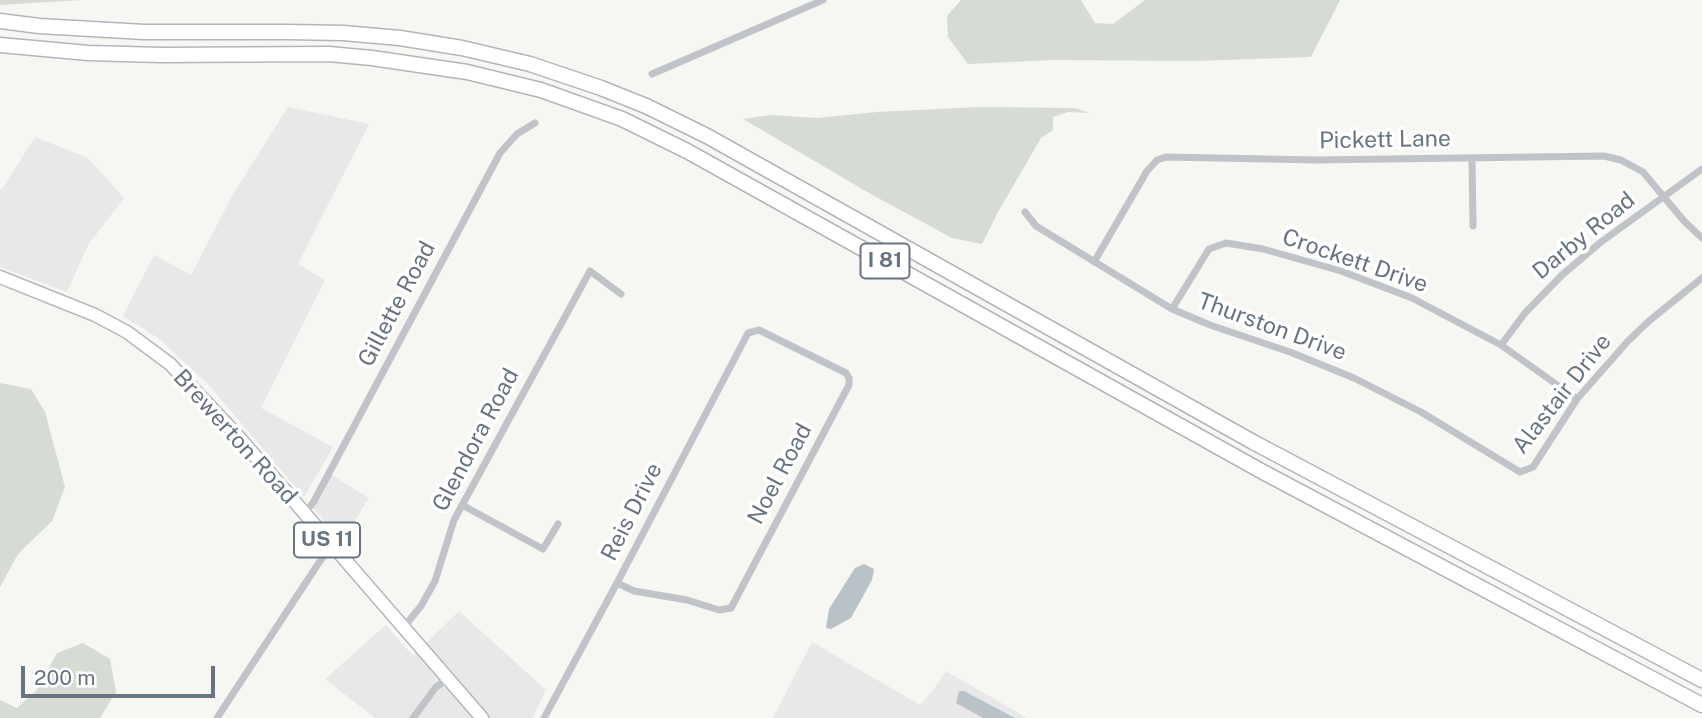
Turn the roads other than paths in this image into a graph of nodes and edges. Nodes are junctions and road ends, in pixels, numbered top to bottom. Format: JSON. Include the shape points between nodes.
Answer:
{"nodes":[{"id":1,"x":823,"y":0,"type":"edge"},
{"id":2,"x":0,"y":21,"type":"edge"},
{"id":3,"x":0,"y":45,"type":"edge"},
{"id":4,"x":652,"y":74,"type":"dead end"},
{"id":5,"x":535,"y":123,"type":"dead end"},
{"id":6,"x":1472,"y":158,"type":"junction"},
{"id":7,"x":1702,"y":169,"type":"edge"},
{"id":8,"x":1664,"y":196,"type":"junction"},
{"id":9,"x":1025,"y":212,"type":"dead end"},
{"id":10,"x":1473,"y":226,"type":"dead end"},
{"id":11,"x":1702,"y":238,"type":"edge"},
{"id":12,"x":1094,"y":262,"type":"junction"},
{"id":13,"x":0,"y":277,"type":"edge"},
{"id":14,"x":1702,"y":278,"type":"edge"},
{"id":15,"x":621,"y":293,"type":"dead end"},
{"id":16,"x":1172,"y":309,"type":"junction"},
{"id":17,"x":759,"y":330,"type":"joint"},
{"id":18,"x":1501,"y":345,"type":"junction"},
{"id":19,"x":1577,"y":399,"type":"junction"},
{"id":20,"x":1514,"y":469,"type":"joint"},
{"id":21,"x":463,"y":505,"type":"junction"},
{"id":22,"x":304,"y":513,"type":"junction"},
{"id":23,"x":558,"y":524,"type":"dead end"},
{"id":24,"x":332,"y":546,"type":"junction"},
{"id":25,"x":617,"y":583,"type":"junction"},
{"id":26,"x":403,"y":628,"type":"junction"},
{"id":27,"x":448,"y":679,"type":"junction"},
{"id":28,"x":1702,"y":680,"type":"edge"},
{"id":29,"x":1702,"y":705,"type":"edge"},
{"id":30,"x":217,"y":718,"type":"edge"},
{"id":31,"x":413,"y":718,"type":"edge"},
{"id":32,"x":482,"y":718,"type":"edge"},
{"id":33,"x":544,"y":718,"type":"edge"}],
"edges":[{"from":1,"to":4,"type":"street"},
{"from":2,"to":28,"type":"highway","number":"I 81","via":[[88,30],[343,33],[401,38],[530,64],[601,88],[707,136],[1241,435]]},
{"from":3,"to":29,"type":"highway","number":"I 81","via":[[148,55],[372,58],[467,72],[541,90],[622,119],[1263,472]]},
{"from":5,"to":22,"type":"street","name":"Gillette Road","via":[[500,153]]},
{"from":6,"to":8,"type":"street","name":"Pickett Lane","via":[[1604,156],[1635,167]]},
{"from":6,"to":10,"type":"street"},
{"from":6,"to":12,"type":"street","name":"Pickett Lane","via":[[1166,157],[1147,170]]},
{"from":7,"to":8,"type":"street","name":"Darby Road"},
{"from":8,"to":11,"type":"street","name":"Pickett Lane"},
{"from":8,"to":18,"type":"street","name":"Darby Road","via":[[1562,275]]},
{"from":9,"to":12,"type":"street","name":"Thurston Drive","via":[[1036,226]]},
{"from":12,"to":16,"type":"street","name":"Thurston Drive"},
{"from":13,"to":22,"type":"main road","name":"Brewerton Road","number":"US 11","via":[[95,315],[170,364]]},
{"from":14,"to":19,"type":"street","name":"Alastair Drive","via":[[1642,327]]},
{"from":15,"to":21,"type":"street","name":"Glendora Road","via":[[590,271]]},
{"from":16,"to":18,"type":"street","name":"Crockett Drive","via":[[1209,249],[1233,243],[1376,283]]},
{"from":16,"to":20,"type":"street","name":"Thurston Drive","via":[[1363,382]]},
{"from":17,"to":25,"type":"street","name":"Reis Drive","via":[[746,337]]},
{"from":17,"to":25,"type":"street","name":"Noel Road","via":[[838,368],[849,378],[849,385],[735,601],[730,608],[719,610]]},
{"from":18,"to":19,"type":"street","name":"Crockett Drive"},
{"from":19,"to":20,"type":"street","name":"Alastair Drive","via":[[1533,467],[1523,472]]},
{"from":21,"to":23,"type":"street","via":[[543,549]]},
{"from":21,"to":26,"type":"street","name":"Glendora Road","via":[[435,581]]},
{"from":22,"to":24,"type":"main road","name":"Brewerton Road","number":"US 11"},
{"from":24,"to":26,"type":"main road","name":"Brewerton Road","number":"US 11"},
{"from":24,"to":30,"type":"street"},
{"from":25,"to":33,"type":"street","name":"Reis Drive"},
{"from":26,"to":27,"type":"main road","name":"Brewerton Road","number":"US 11"},
{"from":27,"to":31,"type":"street","via":[[436,687]]},
{"from":27,"to":32,"type":"main road","name":"Brewerton Road","number":"US 11"}]}
